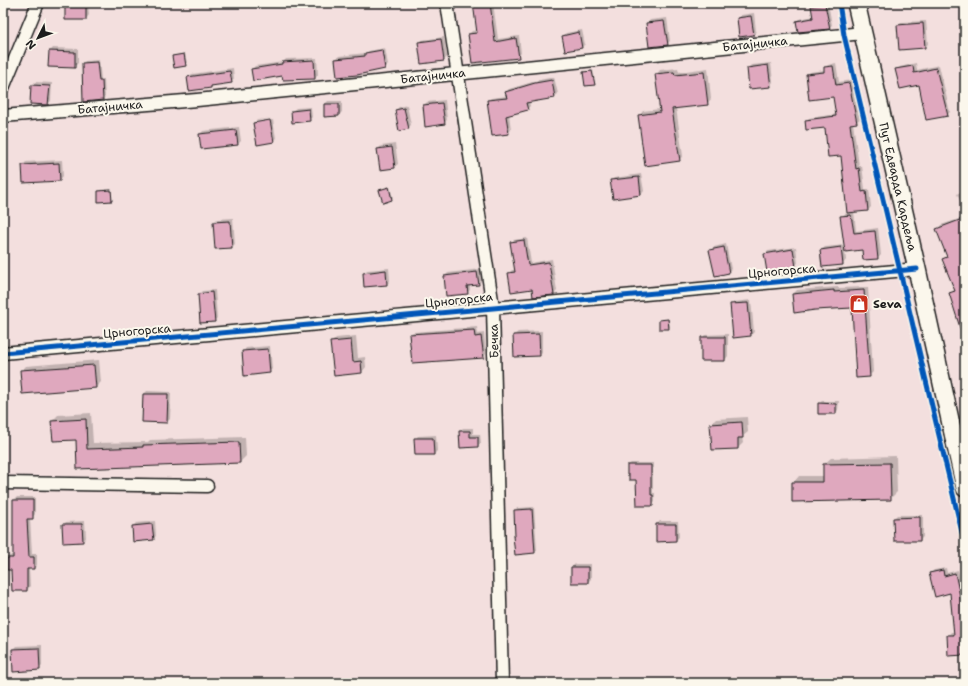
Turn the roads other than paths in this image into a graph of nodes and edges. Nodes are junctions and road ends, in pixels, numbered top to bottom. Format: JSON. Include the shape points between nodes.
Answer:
{"nodes":[{"id":1,"x":38,"y":3,"type":"edge"},
{"id":2,"x":447,"y":3,"type":"edge"},
{"id":3,"x":856,"y":3,"type":"edge"},
{"id":4,"x":863,"y":33,"type":"junction"},
{"id":5,"x":457,"y":73,"type":"junction"},
{"id":6,"x":3,"y":88,"type":"edge"},
{"id":7,"x":3,"y":116,"type":"edge"},
{"id":8,"x":917,"y":269,"type":"junction"},
{"id":9,"x":493,"y":307,"type":"junction"},
{"id":10,"x":3,"y":353,"type":"edge"},
{"id":11,"x":3,"y":483,"type":"edge"},
{"id":12,"x":207,"y":486,"type":"dead end"},
{"id":13,"x":965,"y":488,"type":"edge"},
{"id":14,"x":502,"y":683,"type":"edge"}],
"edges":[{"from":1,"to":6,"type":"street"},
{"from":2,"to":5,"type":"street","name":"Бечка"},
{"from":3,"to":4,"type":"main road","name":"Пут Едварда Кардеља"},
{"from":4,"to":5,"type":"street","name":"Батајничка"},
{"from":4,"to":8,"type":"main road","name":"Пут Едварда Кардеља"},
{"from":5,"to":7,"type":"street","name":"Батајничка","via":[[197,100]]},
{"from":5,"to":9,"type":"street","name":"Бечка"},
{"from":8,"to":9,"type":"street","name":"Црногорска"},
{"from":8,"to":13,"type":"main road","name":"Пут Едварда Кардеља"},
{"from":9,"to":10,"type":"street","name":"Црногорска"},
{"from":9,"to":14,"type":"street","name":"Бечка"},
{"from":11,"to":12,"type":"street"}]}
